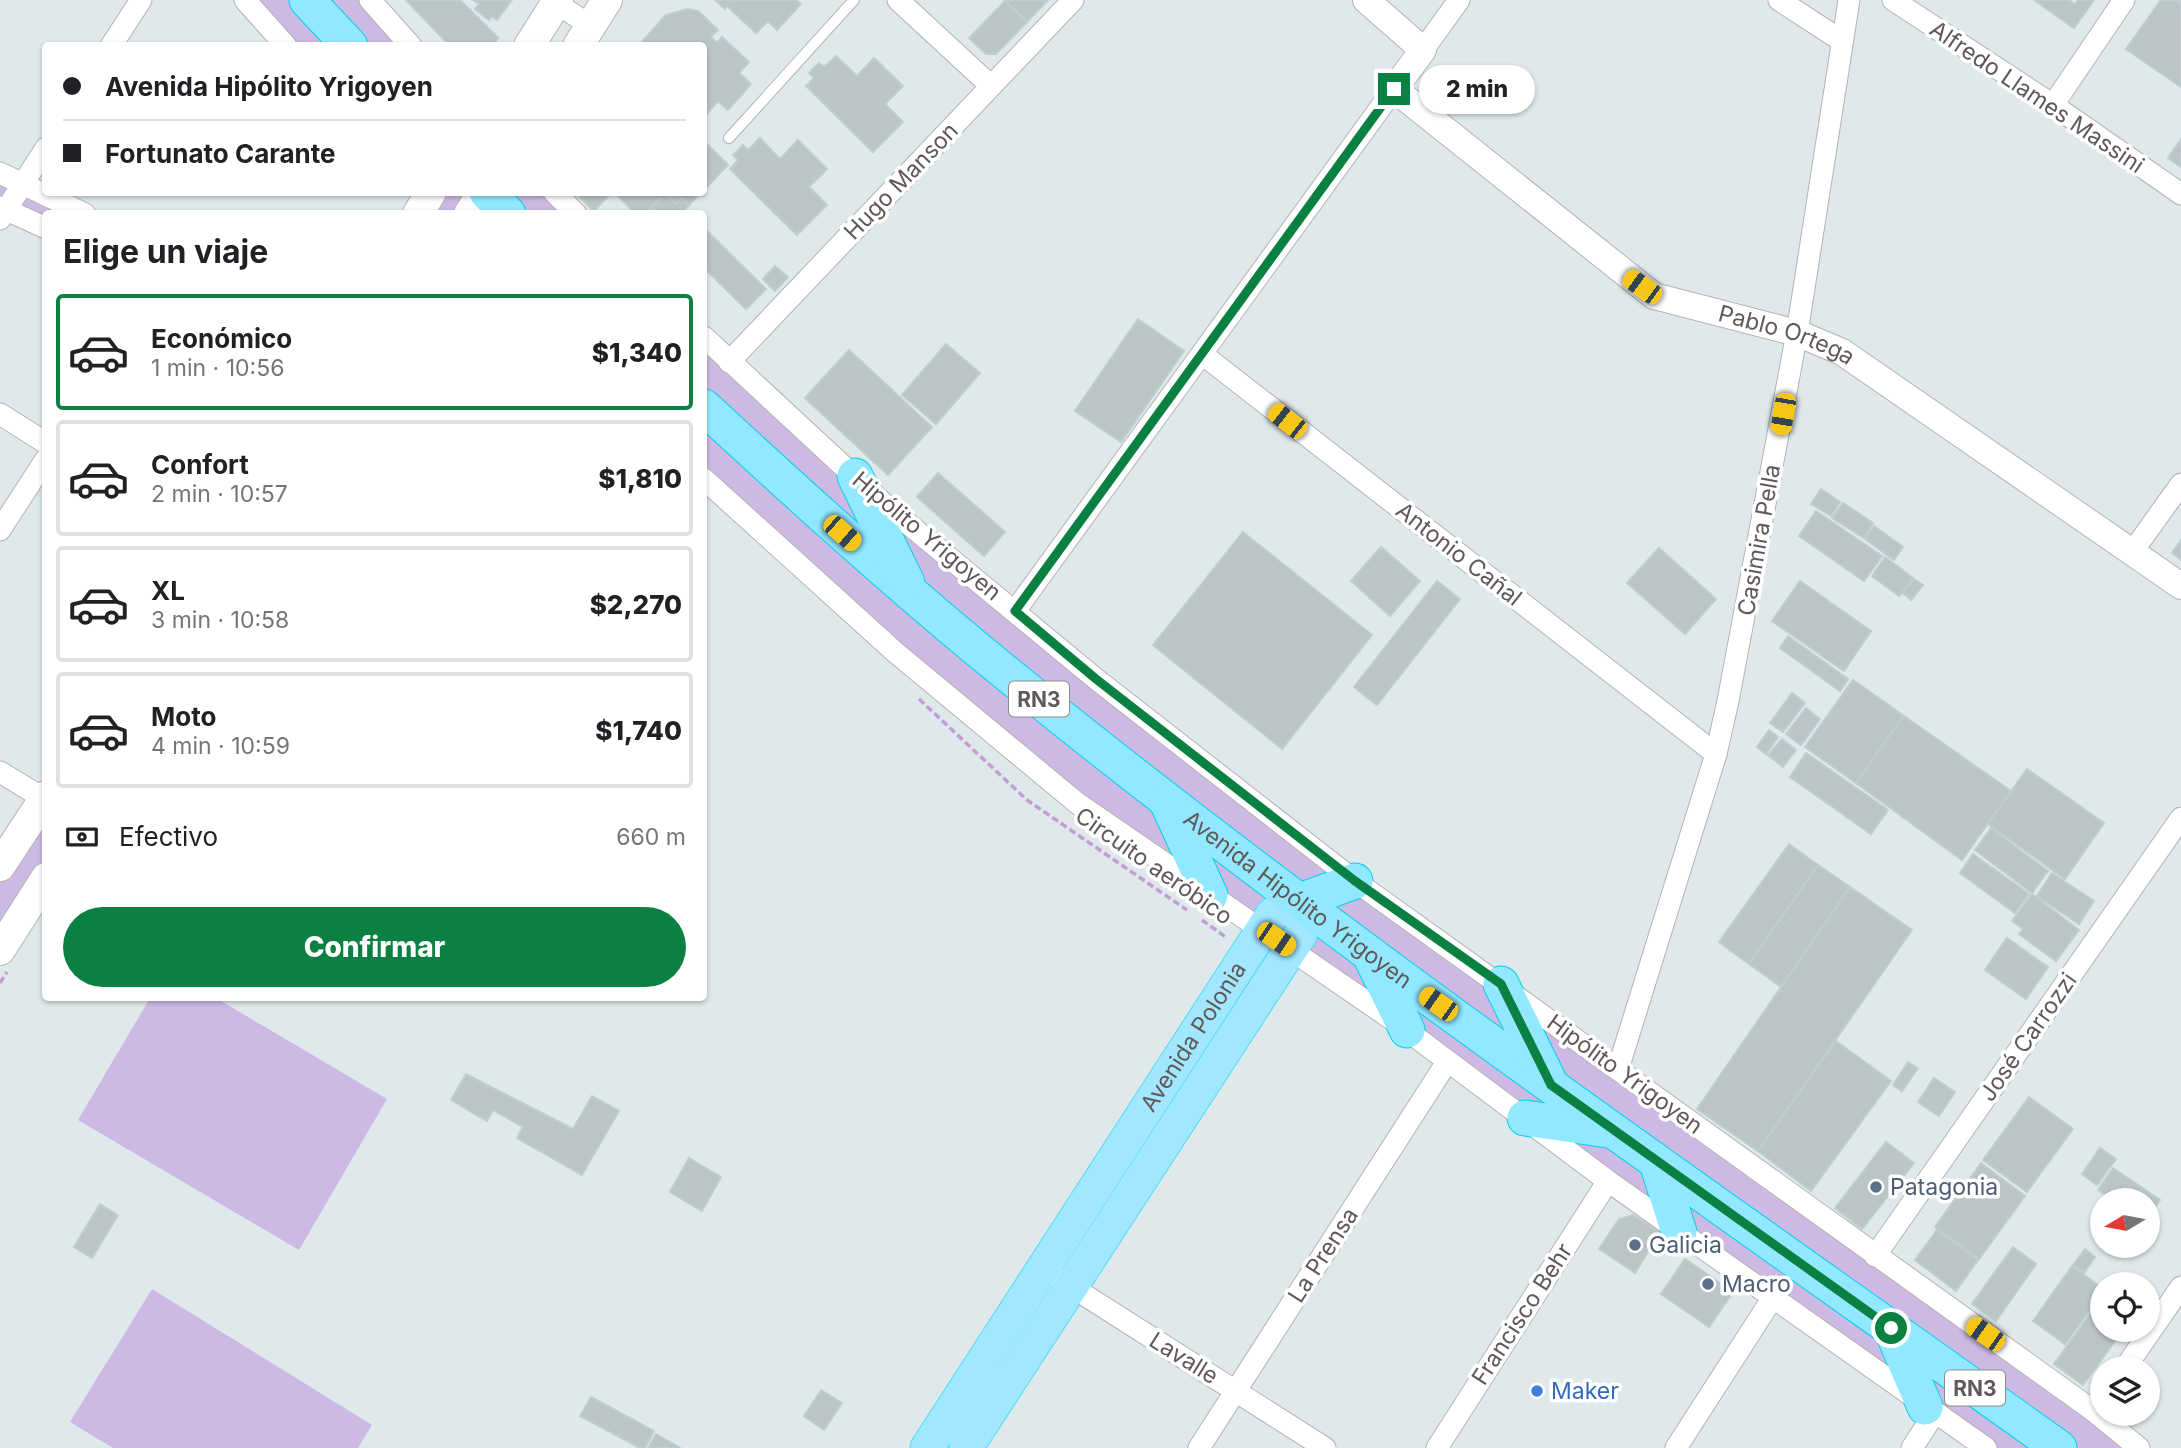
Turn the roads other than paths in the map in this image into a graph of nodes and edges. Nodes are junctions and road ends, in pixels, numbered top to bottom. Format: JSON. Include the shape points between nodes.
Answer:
{"nodes":[{"id":1,"x":141,"y":0,"type":"edge"},
{"id":2,"x":245,"y":0,"type":"edge"},
{"id":3,"x":305,"y":0,"type":"edge"},
{"id":4,"x":370,"y":0,"type":"edge"},
{"id":5,"x":607,"y":0,"type":"edge"},
{"id":6,"x":854,"y":0,"type":"edge"},
{"id":7,"x":898,"y":0,"type":"edge"},
{"id":8,"x":1073,"y":0,"type":"edge"},
{"id":9,"x":1366,"y":0,"type":"edge"},
{"id":10,"x":1459,"y":0,"type":"edge"},
{"id":11,"x":1779,"y":0,"type":"edge"},
{"id":12,"x":1849,"y":0,"type":"edge"},
{"id":13,"x":1893,"y":0,"type":"edge"},
{"id":14,"x":2124,"y":0,"type":"edge"},
{"id":15,"x":557,"y":1,"type":"edge"},
{"id":16,"x":584,"y":36,"type":"edge"},
{"id":17,"x":1842,"y":41,"type":"junction"},
{"id":18,"x":114,"y":42,"type":"edge"},
{"id":19,"x":282,"y":42,"type":"edge"},
{"id":20,"x":320,"y":42,"type":"edge"},
{"id":21,"x":346,"y":42,"type":"edge"},
{"id":22,"x":407,"y":42,"type":"edge"},
{"id":23,"x":531,"y":42,"type":"edge"},
{"id":24,"x":1423,"y":50,"type":"junction"},
{"id":25,"x":991,"y":86,"type":"junction"},
{"id":26,"x":1394,"y":89,"type":"junction"},
{"id":27,"x":2053,"y":105,"type":"junction"},
{"id":28,"x":730,"y":138,"type":"dead end"},
{"id":29,"x":42,"y":154,"type":"edge"},
{"id":30,"x":0,"y":173,"type":"edge"},
{"id":31,"x":23,"y":183,"type":"junction"},
{"id":32,"x":42,"y":192,"type":"edge"},
{"id":33,"x":2181,"y":194,"type":"edge"},
{"id":34,"x":49,"y":196,"type":"edge"},
{"id":35,"x":489,"y":196,"type":"edge"},
{"id":36,"x":558,"y":196,"type":"edge"},
{"id":37,"x":77,"y":210,"type":"edge"},
{"id":38,"x":504,"y":210,"type":"edge"},
{"id":39,"x":572,"y":210,"type":"edge"},
{"id":40,"x":2,"y":212,"type":"edge"},
{"id":41,"x":42,"y":227,"type":"edge"},
{"id":42,"x":1797,"y":332,"type":"junction"},
{"id":43,"x":707,"y":340,"type":"edge"},
{"id":44,"x":1202,"y":354,"type":"junction"},
{"id":45,"x":729,"y":362,"type":"junction"},
{"id":46,"x":707,"y":410,"type":"edge"},
{"id":47,"x":0,"y":414,"type":"edge"},
{"id":48,"x":42,"y":440,"type":"edge"},
{"id":49,"x":42,"y":466,"type":"edge"},
{"id":50,"x":855,"y":476,"type":"junction"},
{"id":51,"x":707,"y":482,"type":"edge"},
{"id":52,"x":2181,"y":484,"type":"edge"},
{"id":53,"x":0,"y":530,"type":"edge"},
{"id":54,"x":2133,"y":551,"type":"junction"},
{"id":55,"x":2181,"y":586,"type":"edge"},
{"id":56,"x":913,"y":595,"type":"junction"},
{"id":57,"x":1015,"y":611,"type":"junction"},
{"id":58,"x":1716,"y":754,"type":"junction"},
{"id":59,"x":0,"y":772,"type":"edge"},
{"id":60,"x":42,"y":796,"type":"edge"},
{"id":61,"x":1166,"y":800,"type":"junction"},
{"id":62,"x":42,"y":801,"type":"edge"},
{"id":63,"x":2181,"y":818,"type":"edge"},
{"id":64,"x":11,"y":834,"type":"edge"},
{"id":65,"x":0,"y":866,"type":"edge"},
{"id":66,"x":1355,"y":881,"type":"junction"},
{"id":67,"x":42,"y":884,"type":"edge"},
{"id":68,"x":1210,"y":895,"type":"junction"},
{"id":69,"x":1300,"y":901,"type":"junction"},
{"id":70,"x":1262,"y":930,"type":"junction"},
{"id":71,"x":1290,"y":949,"type":"junction"},
{"id":72,"x":0,"y":950,"type":"edge"},
{"id":73,"x":1370,"y":956,"type":"junction"},
{"id":74,"x":1501,"y":984,"type":"junction"},
{"id":75,"x":1407,"y":1030,"type":"junction"},
{"id":76,"x":1447,"y":1062,"type":"junction"},
{"id":77,"x":1618,"y":1069,"type":"junction"},
{"id":78,"x":1551,"y":1085,"type":"junction"},
{"id":79,"x":1525,"y":1118,"type":"junction"},
{"id":80,"x":1615,"y":1131,"type":"junction"},
{"id":81,"x":1657,"y":1163,"type":"junction"},
{"id":82,"x":1608,"y":1181,"type":"junction"},
{"id":83,"x":1679,"y":1232,"type":"junction"},
{"id":84,"x":1875,"y":1256,"type":"junction"},
{"id":85,"x":1056,"y":1277,"type":"junction"},
{"id":86,"x":2181,"y":1287,"type":"edge"},
{"id":87,"x":1772,"y":1299,"type":"junction"},
{"id":88,"x":1891,"y":1328,"type":"junction"},
{"id":89,"x":2133,"y":1356,"type":"edge"},
{"id":90,"x":1236,"y":1391,"type":"junction"},
{"id":91,"x":2090,"y":1402,"type":"edge"},
{"id":92,"x":1929,"y":1410,"type":"junction"},
{"id":93,"x":2117,"y":1426,"type":"edge"},
{"id":94,"x":927,"y":1448,"type":"edge"},
{"id":95,"x":966,"y":1448,"type":"edge"},
{"id":96,"x":1199,"y":1448,"type":"edge"},
{"id":97,"x":1325,"y":1448,"type":"edge"},
{"id":98,"x":1437,"y":1448,"type":"edge"},
{"id":99,"x":1676,"y":1448,"type":"edge"},
{"id":100,"x":1912,"y":1448,"type":"edge"},
{"id":101,"x":1986,"y":1448,"type":"edge"},
{"id":102,"x":2059,"y":1448,"type":"edge"},
{"id":103,"x":2139,"y":1448,"type":"edge"}],
"edges":[{"from":1,"to":18,"type":"street"},
{"from":2,"to":19,"type":"street"},
{"from":3,"to":20,"type":"highway"},
{"from":3,"to":21,"type":"highway"},
{"from":4,"to":22,"type":"street"},
{"from":5,"to":16,"type":"main road"},
{"from":6,"to":28,"type":"lane"},
{"from":7,"to":25,"type":"street"},
{"from":8,"to":25,"type":"street","name":"Hugo Manson"},
{"from":9,"to":24,"type":"street"},
{"from":10,"to":24,"type":"street"},
{"from":11,"to":17,"type":"street"},
{"from":12,"to":17,"type":"street","name":"Casimira Pella"},
{"from":13,"to":27,"type":"street","name":"Alfredo Llames Massini"},
{"from":14,"to":27,"type":"street"},
{"from":15,"to":16,"type":"street"},
{"from":15,"to":23,"type":"main road"},
{"from":17,"to":42,"type":"street","name":"Casimira Pella"},
{"from":24,"to":26,"type":"street"},
{"from":25,"to":45,"type":"street","name":"Hugo Manson"},
{"from":26,"to":42,"type":"street","name":"Pablo Ortega","via":[[1654,296]]},
{"from":26,"to":44,"type":"street"},
{"from":27,"to":33,"type":"street","name":"Alfredo Llames Massini"},
{"from":29,"to":31,"type":"street"},
{"from":30,"to":31,"type":"street"},
{"from":31,"to":32,"type":"street"},
{"from":31,"to":40,"type":"street"},
{"from":34,"to":37,"type":"street"},
{"from":35,"to":38,"type":"highway"},
{"from":36,"to":39,"type":"street"},
{"from":40,"to":41,"type":"street"},
{"from":42,"to":54,"type":"street","name":"Pablo Ortega","via":[[1842,352]]},
{"from":42,"to":58,"type":"street","name":"Casimira Pella"},
{"from":43,"to":45,"type":"street","name":"Hipólito Yrigoyen"},
{"from":44,"to":57,"type":"street"},
{"from":44,"to":58,"type":"street","name":"Antonio Cañal"},
{"from":45,"to":50,"type":"street","name":"Hipólito Yrigoyen"},
{"from":46,"to":56,"type":"highway","name":"Avenida Hipólito Yrigoyen","number":"RN3"},
{"from":47,"to":48,"type":"street"},
{"from":49,"to":53,"type":"street"},
{"from":50,"to":56,"type":"highway"},
{"from":50,"to":57,"type":"street","name":"Hipólito Yrigoyen"},
{"from":51,"to":68,"type":"street","via":[[895,652],[1066,794]]},
{"from":52,"to":54,"type":"street"},
{"from":54,"to":55,"type":"street","name":"Pablo Ortega"},
{"from":56,"to":61,"type":"highway","name":"Avenida Hipólito Yrigoyen","number":"RN3"},
{"from":57,"to":66,"type":"street","name":"Hipólito Yrigoyen"},
{"from":58,"to":77,"type":"street","name":"Casimira Pella"},
{"from":59,"to":60,"type":"street"},
{"from":61,"to":68,"type":"highway"},
{"from":61,"to":69,"type":"highway","name":"Avenida Hipólito Yrigoyen","number":"RN3"},
{"from":62,"to":64,"type":"main road"},
{"from":63,"to":84,"type":"street","name":"José Carrozzi"},
{"from":64,"to":65,"type":"main road"},
{"from":66,"to":69,"type":"highway"},
{"from":66,"to":74,"type":"street","name":"Hipólito Yrigoyen"},
{"from":67,"to":72,"type":"main road"},
{"from":68,"to":70,"type":"street"},
{"from":69,"to":70,"type":"main road","name":"Avenida Polonia","via":[[1276,910]]},
{"from":69,"to":71,"type":"main road","name":"Avenida Polonia","via":[[1304,928]]},
{"from":69,"to":73,"type":"highway","name":"Avenida Hipólito Yrigoyen","number":"RN3"},
{"from":70,"to":71,"type":"street"},
{"from":70,"to":85,"type":"main road","name":"Avenida Polonia"},
{"from":71,"to":75,"type":"street"},
{"from":71,"to":85,"type":"main road","name":"Avenida Polonia"},
{"from":73,"to":75,"type":"highway"},
{"from":73,"to":78,"type":"highway","name":"Avenida Hipólito Yrigoyen","number":"RN3"},
{"from":74,"to":77,"type":"street","name":"Hipólito Yrigoyen"},
{"from":74,"to":78,"type":"highway"},
{"from":75,"to":76,"type":"street"},
{"from":76,"to":79,"type":"street"},
{"from":76,"to":90,"type":"street","name":"La Prensa"},
{"from":77,"to":84,"type":"street","name":"Hipólito Yrigoyen"},
{"from":78,"to":80,"type":"highway","name":"Avenida Hipólito Yrigoyen","number":"RN3"},
{"from":79,"to":80,"type":"highway"},
{"from":79,"to":82,"type":"street"},
{"from":80,"to":81,"type":"highway","name":"Avenida Hipólito Yrigoyen","number":"RN3"},
{"from":81,"to":83,"type":"highway"},
{"from":81,"to":88,"type":"highway","name":"Avenida Hipólito Yrigoyen","number":"RN3"},
{"from":82,"to":83,"type":"street"},
{"from":82,"to":98,"type":"street","name":"Francisco Behr"},
{"from":83,"to":87,"type":"street"},
{"from":84,"to":91,"type":"street","name":"Hipólito Yrigoyen"},
{"from":85,"to":90,"type":"street","name":"Lavalle"},
{"from":85,"to":94,"type":"main road","name":"Avenida Polonia"},
{"from":85,"to":95,"type":"main road","name":"Avenida Polonia"},
{"from":86,"to":89,"type":"street"},
{"from":87,"to":92,"type":"street"},
{"from":87,"to":99,"type":"street"},
{"from":88,"to":92,"type":"highway"},
{"from":88,"to":102,"type":"highway","name":"Avenida Hipólito Yrigoyen","number":"RN3"},
{"from":90,"to":96,"type":"street","name":"La Prensa"},
{"from":90,"to":97,"type":"street","name":"Lavalle"},
{"from":92,"to":100,"type":"street"},
{"from":92,"to":101,"type":"street"},
{"from":93,"to":103,"type":"street","name":"Hipólito Yrigoyen"}]}
